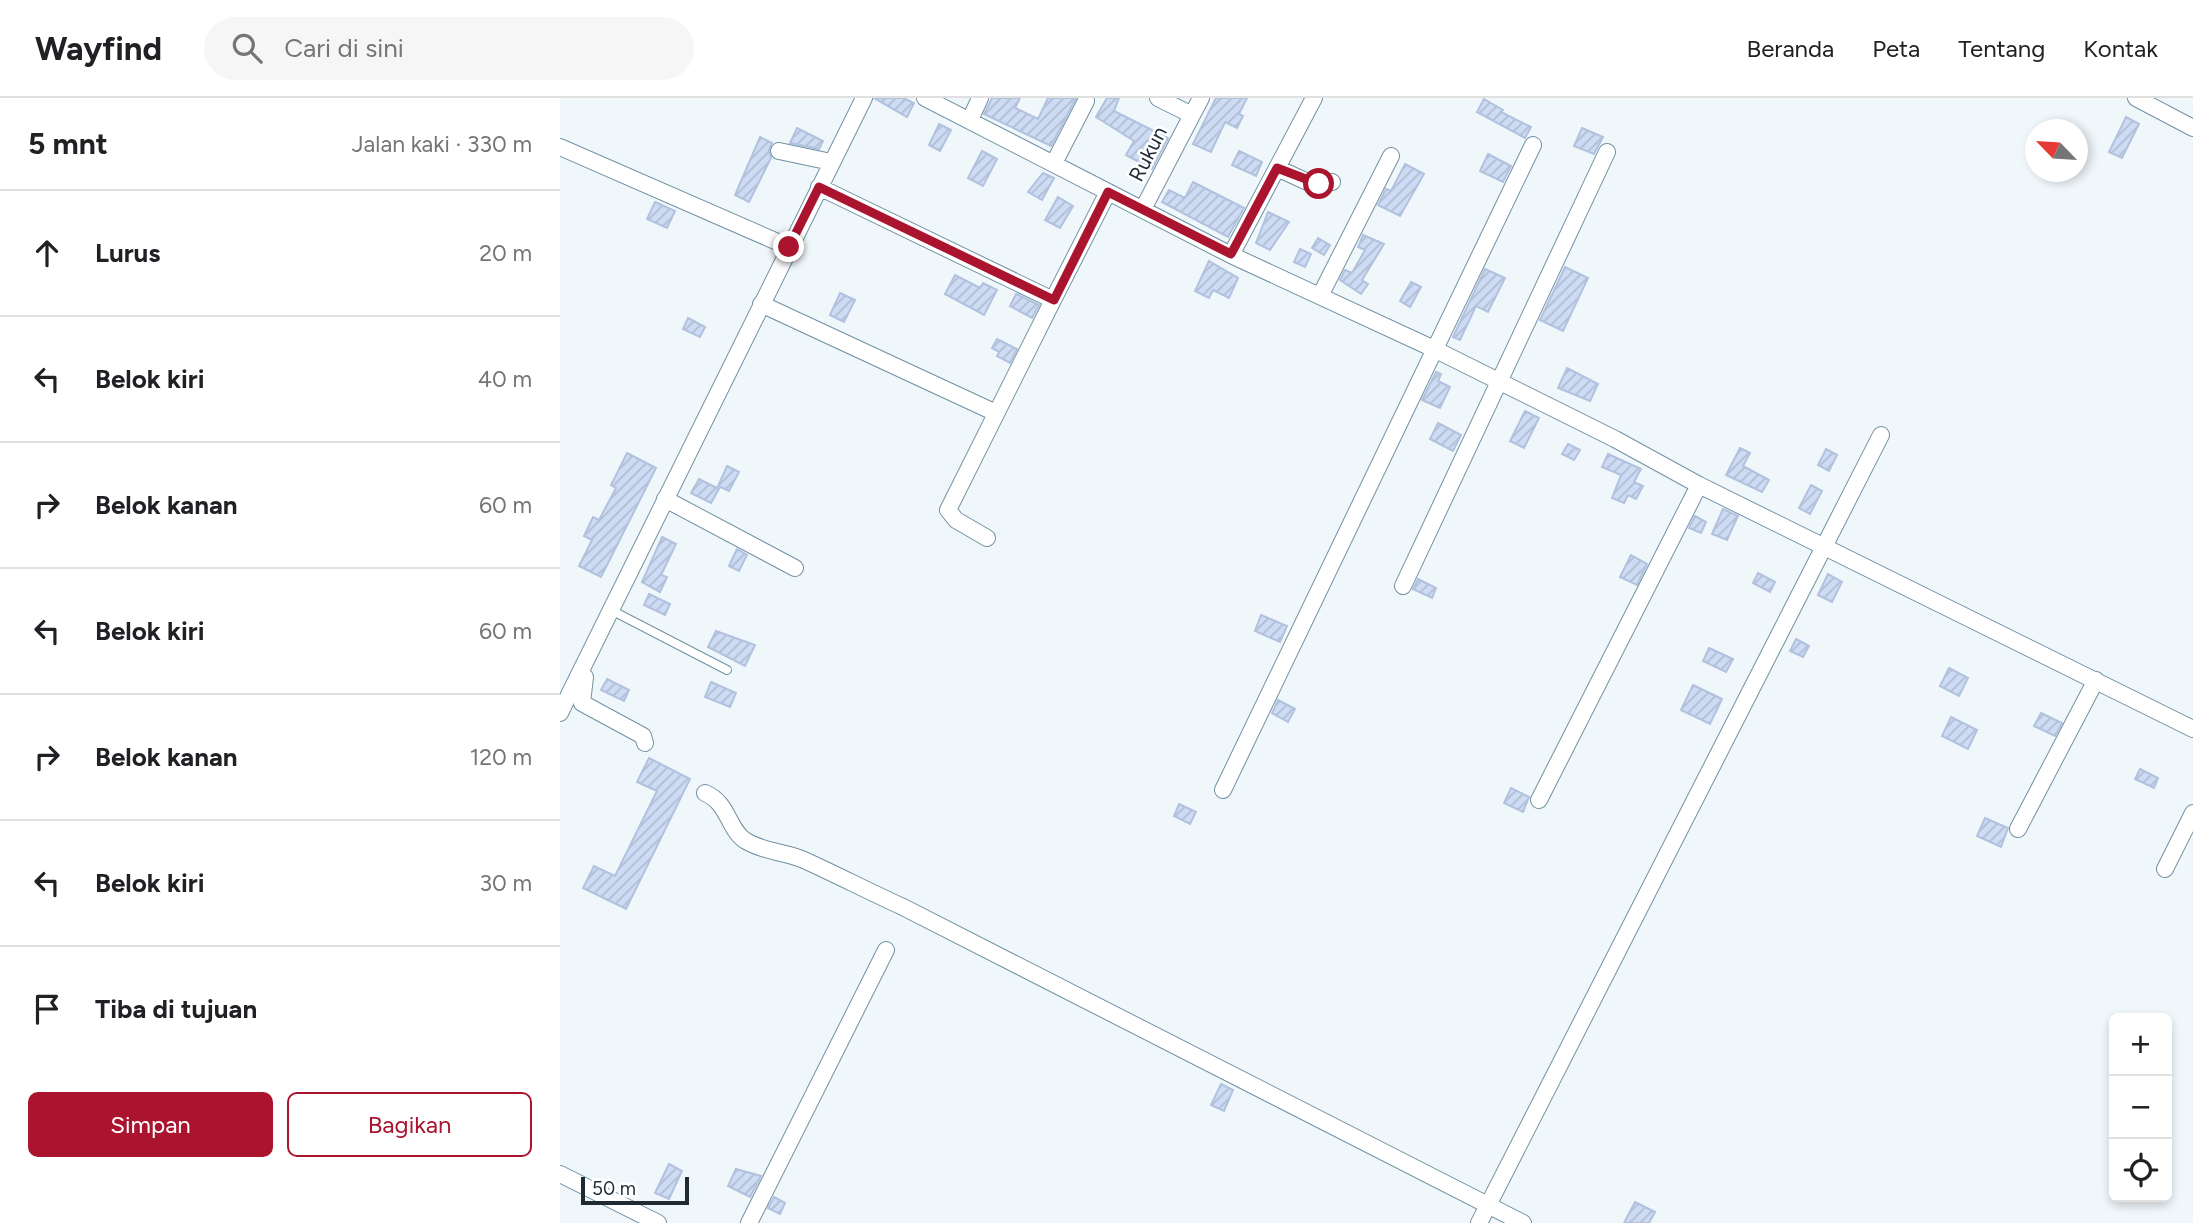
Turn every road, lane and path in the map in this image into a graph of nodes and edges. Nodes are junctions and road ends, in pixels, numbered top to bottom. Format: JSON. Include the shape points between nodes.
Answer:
{"nodes":[{"id":1,"x":864,"y":98,"type":"edge"},
{"id":2,"x":925,"y":98,"type":"edge"},
{"id":3,"x":981,"y":98,"type":"edge"},
{"id":4,"x":1158,"y":98,"type":"edge"},
{"id":5,"x":1201,"y":98,"type":"edge"},
{"id":6,"x":1314,"y":98,"type":"edge"},
{"id":7,"x":2136,"y":98,"type":"edge"},
{"id":8,"x":1086,"y":102,"type":"dead end"},
{"id":9,"x":1192,"y":115,"type":"junction"},
{"id":10,"x":970,"y":120,"type":"junction"},
{"id":11,"x":2193,"y":128,"type":"edge"},
{"id":12,"x":1533,"y":145,"type":"dead end"},
{"id":13,"x":560,"y":147,"type":"edge"},
{"id":14,"x":779,"y":151,"type":"dead end"},
{"id":15,"x":1607,"y":152,"type":"dead end"},
{"id":16,"x":1391,"y":156,"type":"dead end"},
{"id":17,"x":831,"y":162,"type":"junction"},
{"id":18,"x":1054,"y":163,"type":"junction"},
{"id":19,"x":1277,"y":168,"type":"junction"},
{"id":20,"x":1332,"y":182,"type":"dead end"},
{"id":21,"x":819,"y":187,"type":"junction"},
{"id":22,"x":1108,"y":192,"type":"junction"},
{"id":23,"x":1143,"y":209,"type":"junction"},
{"id":24,"x":789,"y":247,"type":"junction"},
{"id":25,"x":1231,"y":254,"type":"junction"},
{"id":26,"x":1320,"y":296,"type":"junction"},
{"id":27,"x":1054,"y":300,"type":"junction"},
{"id":28,"x":761,"y":304,"type":"junction"},
{"id":29,"x":1434,"y":349,"type":"junction"},
{"id":30,"x":1500,"y":385,"type":"junction"},
{"id":31,"x":996,"y":413,"type":"junction"},
{"id":32,"x":1881,"y":435,"type":"dead end"},
{"id":33,"x":1699,"y":485,"type":"junction"},
{"id":34,"x":665,"y":499,"type":"junction"},
{"id":35,"x":987,"y":538,"type":"dead end"},
{"id":36,"x":1825,"y":545,"type":"junction"},
{"id":37,"x":795,"y":568,"type":"dead end"},
{"id":38,"x":1404,"y":586,"type":"dead end"},
{"id":39,"x":610,"y":609,"type":"junction"},
{"id":40,"x":584,"y":662,"type":"junction"},
{"id":41,"x":727,"y":670,"type":"dead end"},
{"id":42,"x":2096,"y":680,"type":"junction"},
{"id":43,"x":560,"y":713,"type":"edge"},
{"id":44,"x":2193,"y":729,"type":"edge"},
{"id":45,"x":645,"y":743,"type":"dead end"},
{"id":46,"x":1223,"y":790,"type":"dead end"},
{"id":47,"x":705,"y":793,"type":"dead end"},
{"id":48,"x":1539,"y":800,"type":"dead end"},
{"id":49,"x":2193,"y":813,"type":"edge"},
{"id":50,"x":2018,"y":829,"type":"dead end"},
{"id":51,"x":2165,"y":869,"type":"dead end"},
{"id":52,"x":886,"y":950,"type":"dead end"},
{"id":53,"x":560,"y":1174,"type":"edge"},
{"id":54,"x":1487,"y":1206,"type":"junction"},
{"id":55,"x":658,"y":1223,"type":"edge"},
{"id":56,"x":749,"y":1223,"type":"edge"},
{"id":57,"x":1479,"y":1223,"type":"edge"},
{"id":58,"x":1523,"y":1223,"type":"edge"}],
"edges":[{"from":1,"to":17,"type":"street"},
{"from":2,"to":10,"type":"street"},
{"from":3,"to":10,"type":"street"},
{"from":4,"to":9,"type":"street","name":"Rukun"},
{"from":5,"to":9,"type":"street"},
{"from":6,"to":19,"type":"street"},
{"from":7,"to":11,"type":"street"},
{"from":8,"to":18,"type":"street"},
{"from":9,"to":23,"type":"street","name":"Rukun"},
{"from":10,"to":18,"type":"street"},
{"from":12,"to":29,"type":"street"},
{"from":13,"to":24,"type":"street"},
{"from":14,"to":17,"type":"street"},
{"from":15,"to":30,"type":"street"},
{"from":16,"to":26,"type":"street"},
{"from":17,"to":21,"type":"street"},
{"from":18,"to":22,"type":"street"},
{"from":19,"to":20,"type":"street","via":[[1312,184]]},
{"from":19,"to":25,"type":"street"},
{"from":21,"to":24,"type":"street"},
{"from":21,"to":27,"type":"street"},
{"from":22,"to":23,"type":"street"},
{"from":22,"to":27,"type":"street"},
{"from":23,"to":25,"type":"street"},
{"from":24,"to":28,"type":"street"},
{"from":25,"to":26,"type":"street"},
{"from":26,"to":29,"type":"street"},
{"from":27,"to":31,"type":"street"},
{"from":28,"to":31,"type":"street"},
{"from":28,"to":34,"type":"street"},
{"from":29,"to":30,"type":"street"},
{"from":29,"to":46,"type":"street"},
{"from":30,"to":33,"type":"street"},
{"from":30,"to":38,"type":"street"},
{"from":31,"to":35,"type":"street","via":[[948,510]]},
{"from":32,"to":36,"type":"street"},
{"from":33,"to":36,"type":"street"},
{"from":33,"to":48,"type":"street"},
{"from":34,"to":37,"type":"street"},
{"from":34,"to":39,"type":"street"},
{"from":36,"to":42,"type":"street"},
{"from":36,"to":54,"type":"street"},
{"from":39,"to":40,"type":"street"},
{"from":39,"to":41,"type":"lane"},
{"from":40,"to":43,"type":"street"},
{"from":40,"to":45,"type":"street","via":[[582,703],[643,736]]},
{"from":42,"to":44,"type":"street"},
{"from":42,"to":50,"type":"street"},
{"from":47,"to":54,"type":"street","via":[[728,813],[744,840],[801,858],[903,907]]},
{"from":49,"to":51,"type":"street"},
{"from":52,"to":56,"type":"street"},
{"from":53,"to":55,"type":"street"},
{"from":54,"to":57,"type":"street"},
{"from":54,"to":58,"type":"street"}]}
